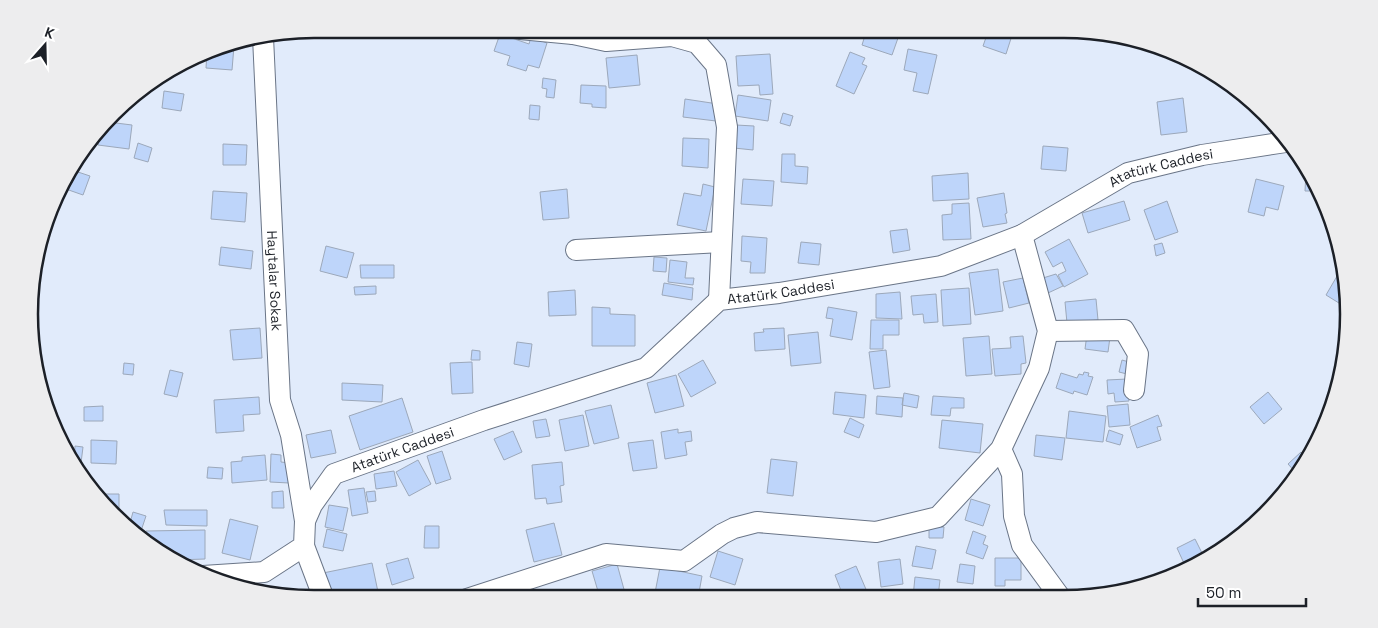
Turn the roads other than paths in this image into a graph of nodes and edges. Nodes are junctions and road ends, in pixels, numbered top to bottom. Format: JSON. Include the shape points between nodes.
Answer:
{"nodes":[{"id":1,"x":596,"y":38,"type":"edge"},
{"id":2,"x":646,"y":38,"type":"edge"},
{"id":3,"x":679,"y":38,"type":"edge"},
{"id":4,"x":263,"y":42,"type":"edge"},
{"id":5,"x":1280,"y":143,"type":"edge"},
{"id":6,"x":1022,"y":235,"type":"junction"},
{"id":7,"x":721,"y":242,"type":"junction"},
{"id":8,"x":576,"y":250,"type":"dead end"},
{"id":9,"x":718,"y":300,"type":"junction"},
{"id":10,"x":1048,"y":332,"type":"junction"},
{"id":11,"x":1134,"y":390,"type":"dead end"},
{"id":12,"x":1001,"y":449,"type":"junction"},
{"id":13,"x":305,"y":522,"type":"junction"},
{"id":14,"x":304,"y":546,"type":"junction"},
{"id":15,"x":222,"y":575,"type":"edge"},
{"id":16,"x":321,"y":590,"type":"edge"},
{"id":17,"x":496,"y":590,"type":"edge"},
{"id":18,"x":1055,"y":590,"type":"edge"}],
"edges":[{"from":1,"to":2,"type":"street","via":[[606,41]]},
{"from":3,"to":7,"type":"street","via":[[698,43],[716,65],[727,127]]},
{"from":4,"to":13,"type":"street","name":"Haytalar Sokak","via":[[280,400],[291,435]]},
{"from":5,"to":6,"type":"street","name":"Atatürk Caddesi","via":[[1202,154],[1128,173]]},
{"from":6,"to":9,"type":"street","name":"Atatürk Caddesi","via":[[941,266]]},
{"from":6,"to":10,"type":"street"},
{"from":7,"to":8,"type":"street"},
{"from":7,"to":9,"type":"street"},
{"from":9,"to":13,"type":"street","name":"Atatürk Caddesi","via":[[646,368],[484,420],[334,474],[312,505]]},
{"from":10,"to":11,"type":"street","via":[[1124,330],[1138,354]]},
{"from":10,"to":12,"type":"street","via":[[1039,368]]},
{"from":12,"to":17,"type":"street","via":[[938,517],[876,532],[757,522],[728,531],[684,561],[606,554]]},
{"from":12,"to":18,"type":"street","via":[[1012,474],[1014,516],[1022,544]]},
{"from":13,"to":14,"type":"street","name":"Atatürk Caddesi"},
{"from":14,"to":15,"type":"street","via":[[264,572]]},
{"from":14,"to":16,"type":"street"}]}
